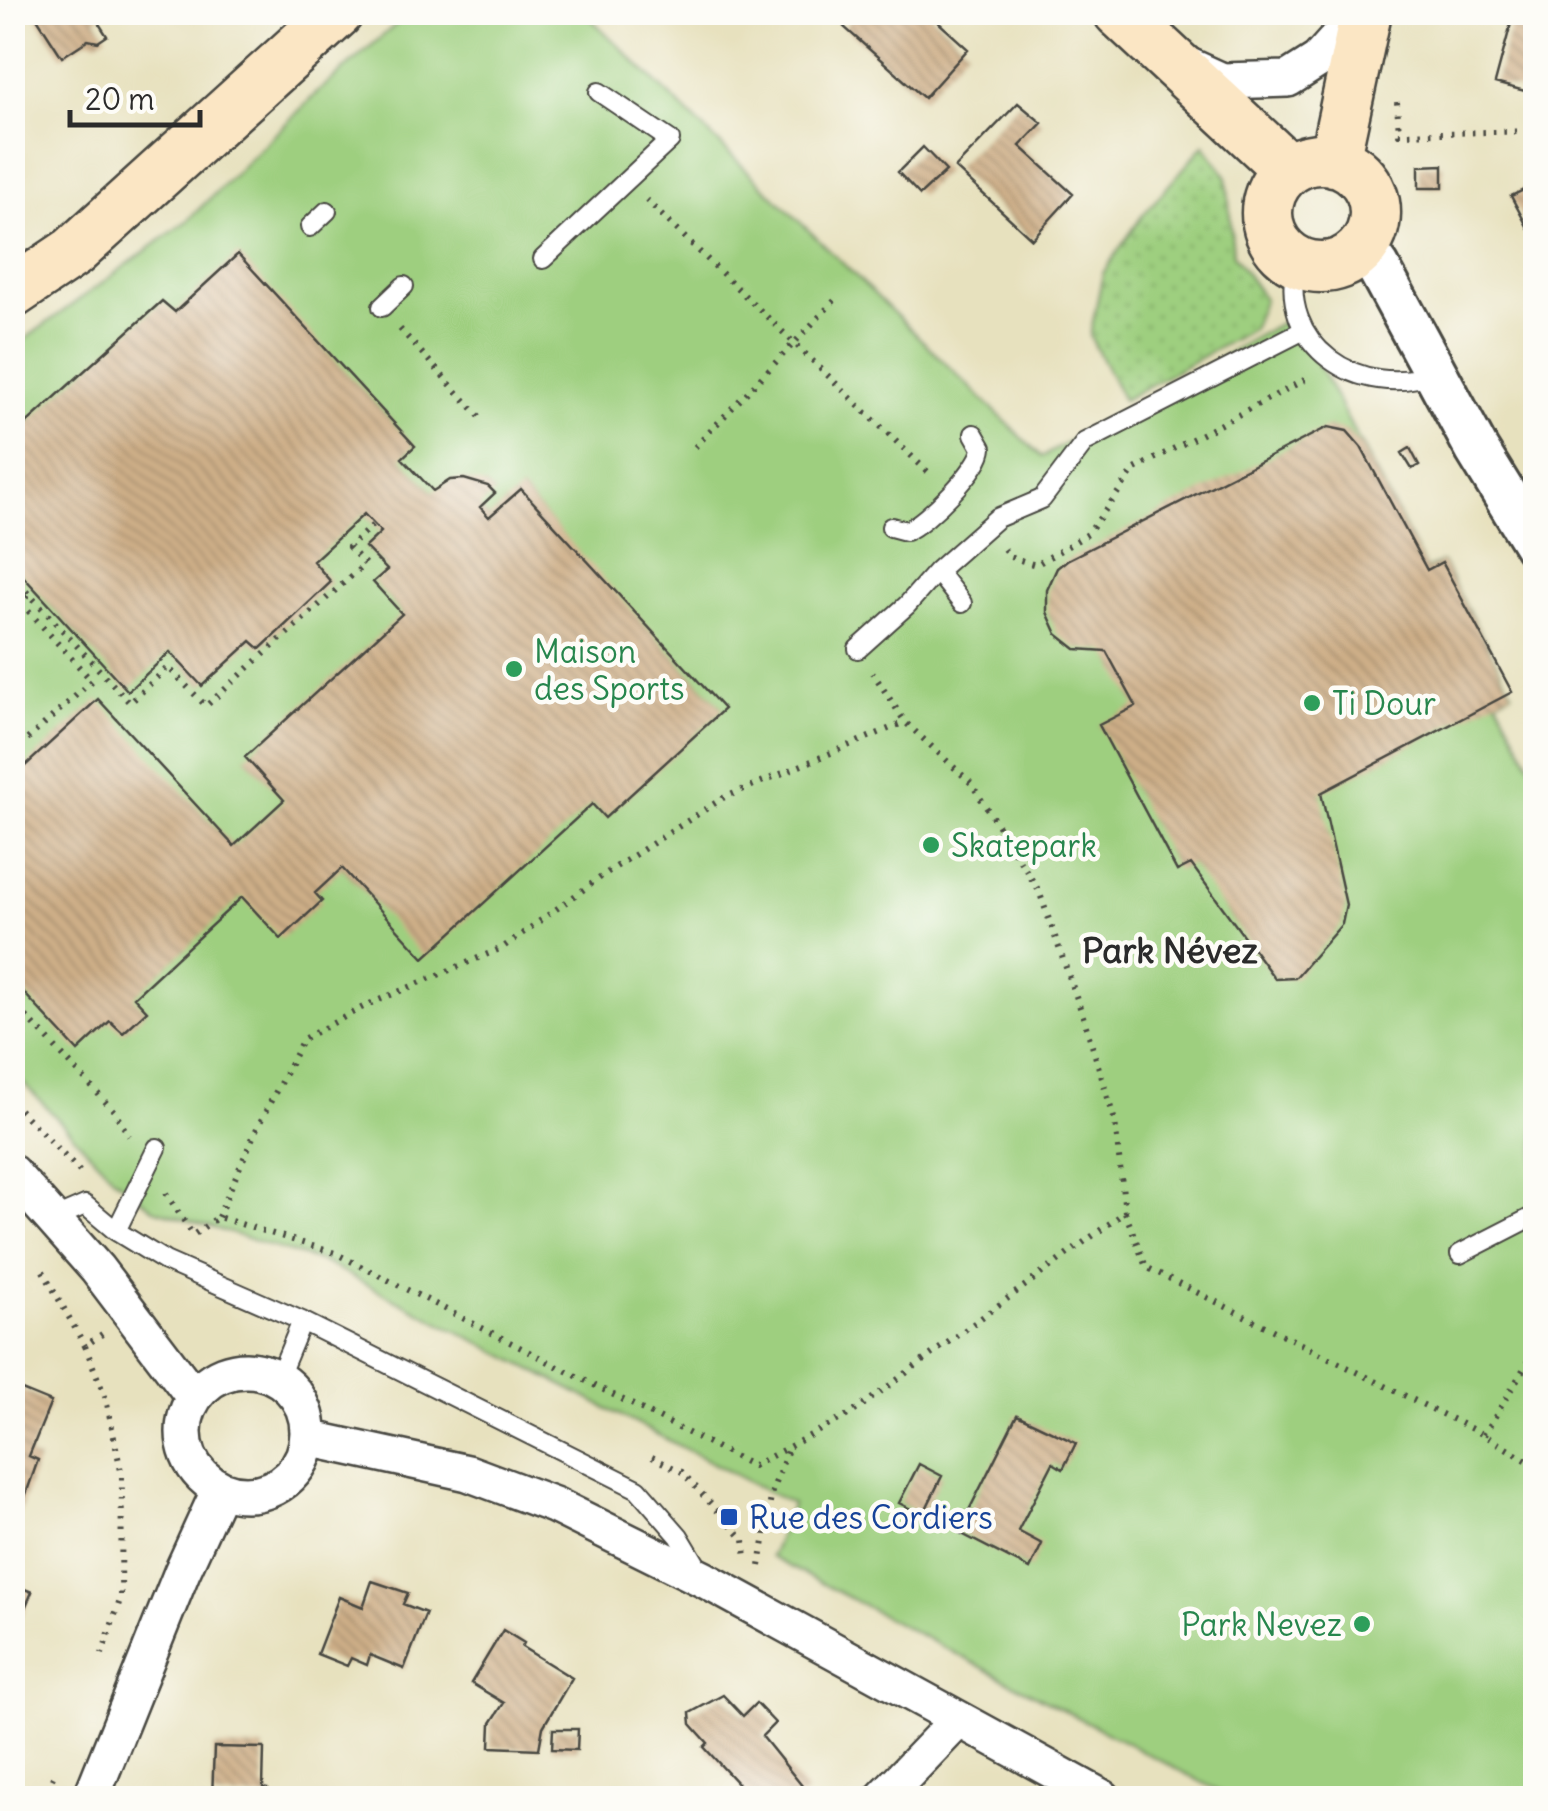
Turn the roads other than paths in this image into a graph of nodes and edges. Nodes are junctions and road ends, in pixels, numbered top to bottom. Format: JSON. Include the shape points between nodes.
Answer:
{"nodes":[{"id":1,"x":338,"y":12,"type":"edge"},
{"id":2,"x":1118,"y":12,"type":"edge"},
{"id":3,"x":1363,"y":12,"type":"edge"},
{"id":4,"x":1166,"y":56,"type":"junction"},
{"id":5,"x":599,"y":92,"type":"dead end"},
{"id":6,"x":1311,"y":164,"type":"junction"},
{"id":7,"x":327,"y":210,"type":"dead end"},
{"id":8,"x":310,"y":227,"type":"dead end"},
{"id":9,"x":1363,"y":246,"type":"junction"},
{"id":10,"x":543,"y":259,"type":"dead end"},
{"id":11,"x":1297,"y":261,"type":"junction"},
{"id":12,"x":404,"y":286,"type":"dead end"},
{"id":13,"x":12,"y":293,"type":"edge"},
{"id":14,"x":382,"y":307,"type":"dead end"},
{"id":15,"x":1296,"y":334,"type":"junction"},
{"id":16,"x":1435,"y":373,"type":"junction"},
{"id":17,"x":974,"y":434,"type":"dead end"},
{"id":18,"x":891,"y":526,"type":"dead end"},
{"id":19,"x":1536,"y":546,"type":"edge"},
{"id":20,"x":937,"y":571,"type":"junction"},
{"id":21,"x":962,"y":602,"type":"dead end"},
{"id":22,"x":858,"y":649,"type":"dead end"},
{"id":23,"x":157,"y":1148,"type":"dead end"},
{"id":24,"x":12,"y":1173,"type":"edge"},
{"id":25,"x":1536,"y":1215,"type":"edge"},
{"id":26,"x":56,"y":1218,"type":"junction"},
{"id":27,"x":116,"y":1230,"type":"junction"},
{"id":28,"x":1460,"y":1254,"type":"dead end"},
{"id":29,"x":302,"y":1321,"type":"junction"},
{"id":30,"x":278,"y":1379,"type":"junction"},
{"id":31,"x":194,"y":1397,"type":"junction"},
{"id":32,"x":308,"y":1438,"type":"junction"},
{"id":33,"x":220,"y":1489,"type":"junction"},
{"id":34,"x":705,"y":1580,"type":"junction"},
{"id":35,"x":957,"y":1721,"type":"junction"},
{"id":36,"x":91,"y":1798,"type":"edge"},
{"id":37,"x":883,"y":1798,"type":"edge"},
{"id":38,"x":1104,"y":1798,"type":"edge"}],
"edges":[{"from":1,"to":13,"type":"main road","via":[[74,252]]},
{"from":2,"to":4,"type":"main road"},
{"from":3,"to":4,"type":"street","via":[[1318,60],[1288,79],[1222,81]]},
{"from":3,"to":6,"type":"main road"},
{"from":4,"to":6,"type":"main road"},
{"from":5,"to":10,"type":"lane","via":[[670,140]]},
{"from":6,"to":9,"type":"main road","via":[[1353,167],[1374,195],[1374,230]]},
{"from":6,"to":11,"type":"main road","via":[[1268,196],[1268,230]]},
{"from":7,"to":8,"type":"lane"},
{"from":9,"to":11,"type":"main road","via":[[1355,258],[1322,268]]},
{"from":9,"to":16,"type":"street"},
{"from":11,"to":15,"type":"lane"},
{"from":12,"to":14,"type":"lane"},
{"from":15,"to":16,"type":"lane","via":[[1334,364],[1370,380],[1410,382]]},
{"from":15,"to":20,"type":"lane","via":[[1085,442],[1042,499],[997,518]]},
{"from":16,"to":19,"type":"street"},
{"from":17,"to":18,"type":"lane","via":[[982,456],[950,493],[914,528]]},
{"from":20,"to":21,"type":"lane"},
{"from":20,"to":22,"type":"lane"},
{"from":23,"to":27,"type":"lane"},
{"from":24,"to":26,"type":"street"},
{"from":25,"to":28,"type":"lane"},
{"from":26,"to":27,"type":"lane","via":[[84,1205]]},
{"from":26,"to":31,"type":"street"},
{"from":27,"to":29,"type":"lane","via":[[165,1261]]},
{"from":29,"to":30,"type":"lane"},
{"from":29,"to":34,"type":"lane","via":[[638,1489],[679,1536]]},
{"from":30,"to":31,"type":"street","via":[[242,1370],[224,1374]]},
{"from":30,"to":32,"type":"street","via":[[301,1404]]},
{"from":31,"to":33,"type":"street","via":[[186,1449],[193,1466]]},
{"from":32,"to":33,"type":"street","via":[[303,1457],[277,1486],[239,1494]]},
{"from":32,"to":34,"type":"street","via":[[468,1473],[554,1505]]},
{"from":33,"to":36,"type":"street"},
{"from":34,"to":35,"type":"street"},
{"from":35,"to":37,"type":"street"},
{"from":35,"to":38,"type":"street"}]}
